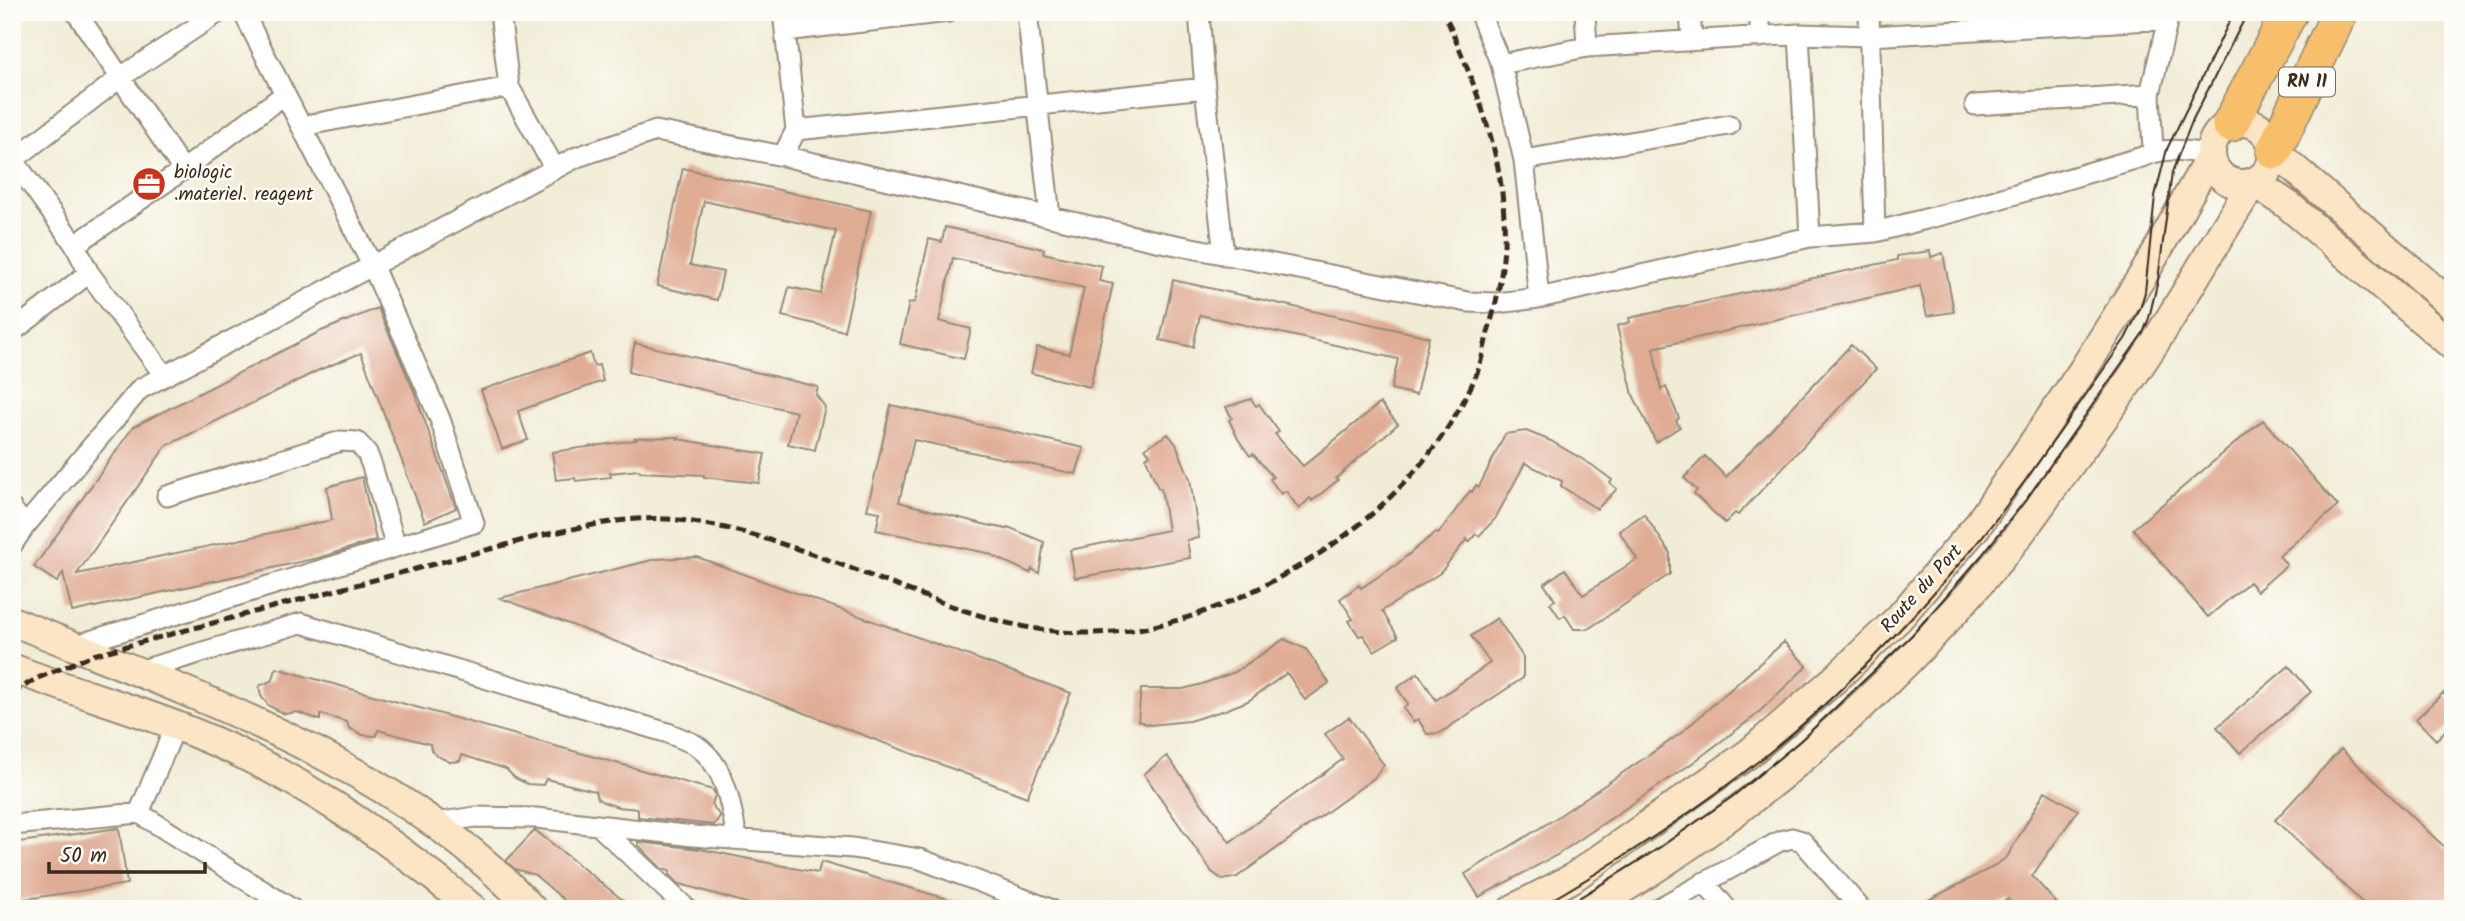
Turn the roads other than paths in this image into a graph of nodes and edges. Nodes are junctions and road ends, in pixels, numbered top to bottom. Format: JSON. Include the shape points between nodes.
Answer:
{"nodes":[{"id":1,"x":76,"y":12,"type":"edge"},
{"id":2,"x":219,"y":12,"type":"edge"},
{"id":3,"x":243,"y":12,"type":"edge"},
{"id":4,"x":500,"y":12,"type":"edge"},
{"id":5,"x":948,"y":12,"type":"edge"},
{"id":6,"x":1027,"y":12,"type":"edge"},
{"id":7,"x":1199,"y":12,"type":"edge"},
{"id":8,"x":1479,"y":12,"type":"edge"},
{"id":9,"x":1585,"y":12,"type":"edge"},
{"id":10,"x":1690,"y":12,"type":"edge"},
{"id":11,"x":1759,"y":12,"type":"edge"},
{"id":12,"x":1869,"y":12,"type":"edge"},
{"id":13,"x":2290,"y":12,"type":"edge"},
{"id":14,"x":2340,"y":12,"type":"edge"},
{"id":15,"x":2170,"y":15,"type":"edge"},
{"id":16,"x":784,"y":22,"type":"edge"},
{"id":17,"x":1799,"y":34,"type":"junction"},
{"id":18,"x":1870,"y":36,"type":"junction"},
{"id":19,"x":1761,"y":37,"type":"junction"},
{"id":20,"x":1692,"y":40,"type":"junction"},
{"id":21,"x":1587,"y":47,"type":"junction"},
{"id":22,"x":1501,"y":64,"type":"junction"},
{"id":23,"x":121,"y":77,"type":"junction"},
{"id":24,"x":509,"y":87,"type":"junction"},
{"id":25,"x":1205,"y":88,"type":"junction"},
{"id":26,"x":285,"y":93,"type":"junction"},
{"id":27,"x":2150,"y":94,"type":"junction"},
{"id":28,"x":1036,"y":104,"type":"junction"},
{"id":29,"x":1975,"y":105,"type":"dead end"},
{"id":30,"x":2230,"y":124,"type":"junction"},
{"id":31,"x":1729,"y":125,"type":"dead end"},
{"id":32,"x":302,"y":126,"type":"junction"},
{"id":33,"x":796,"y":130,"type":"junction"},
{"id":34,"x":2153,"y":151,"type":"junction"},
{"id":35,"x":2274,"y":151,"type":"junction"},
{"id":36,"x":2211,"y":155,"type":"junction"},
{"id":37,"x":783,"y":156,"type":"junction"},
{"id":38,"x":13,"y":160,"type":"edge"},
{"id":39,"x":1524,"y":160,"type":"junction"},
{"id":40,"x":555,"y":169,"type":"junction"},
{"id":41,"x":183,"y":170,"type":"junction"},
{"id":42,"x":2254,"y":182,"type":"junction"},
{"id":43,"x":1050,"y":216,"type":"junction"},
{"id":44,"x":1875,"y":232,"type":"junction"},
{"id":45,"x":1810,"y":237,"type":"junction"},
{"id":46,"x":75,"y":245,"type":"junction"},
{"id":47,"x":1224,"y":255,"type":"junction"},
{"id":48,"x":373,"y":267,"type":"junction"},
{"id":49,"x":89,"y":273,"type":"junction"},
{"id":50,"x":1539,"y":298,"type":"junction"},
{"id":51,"x":2453,"y":306,"type":"edge"},
{"id":52,"x":12,"y":332,"type":"edge"},
{"id":53,"x":2453,"y":346,"type":"edge"},
{"id":54,"x":164,"y":375,"type":"junction"},
{"id":55,"x":167,"y":496,"type":"dead end"},
{"id":56,"x":12,"y":509,"type":"edge"},
{"id":57,"x":25,"y":526,"type":"junction"},
{"id":58,"x":12,"y":545,"type":"edge"},
{"id":59,"x":396,"y":547,"type":"junction"},
{"id":60,"x":12,"y":621,"type":"edge"},
{"id":61,"x":73,"y":646,"type":"junction"},
{"id":62,"x":12,"y":668,"type":"edge"},
{"id":63,"x":135,"y":671,"type":"junction"},
{"id":64,"x":176,"y":725,"type":"junction"},
{"id":65,"x":139,"y":813,"type":"junction"},
{"id":66,"x":436,"y":823,"type":"junction"},
{"id":67,"x":12,"y":825,"type":"edge"},
{"id":68,"x":598,"y":825,"type":"junction"},
{"id":69,"x":737,"y":839,"type":"junction"},
{"id":70,"x":1704,"y":882,"type":"junction"},
{"id":71,"x":292,"y":909,"type":"edge"},
{"id":72,"x":473,"y":909,"type":"edge"},
{"id":73,"x":532,"y":909,"type":"edge"},
{"id":74,"x":687,"y":909,"type":"edge"},
{"id":75,"x":1049,"y":909,"type":"edge"},
{"id":76,"x":1513,"y":909,"type":"edge"},
{"id":77,"x":1590,"y":909,"type":"edge"},
{"id":78,"x":1657,"y":909,"type":"edge"},
{"id":79,"x":1727,"y":909,"type":"edge"},
{"id":80,"x":1861,"y":909,"type":"edge"}],
"edges":[{"from":1,"to":23,"type":"street"},
{"from":2,"to":23,"type":"street"},
{"from":3,"to":26,"type":"street"},
{"from":4,"to":24,"type":"street"},
{"from":5,"to":16,"type":"street"},
{"from":6,"to":28,"type":"street"},
{"from":7,"to":25,"type":"street"},
{"from":8,"to":22,"type":"street"},
{"from":9,"to":21,"type":"street"},
{"from":10,"to":20,"type":"street"},
{"from":11,"to":19,"type":"street"},
{"from":12,"to":18,"type":"street"},
{"from":13,"to":30,"type":"highway","number":"RN 11"},
{"from":14,"to":35,"type":"highway","number":"RN 11"},
{"from":15,"to":18,"type":"street"},
{"from":15,"to":27,"type":"street"},
{"from":16,"to":33,"type":"street"},
{"from":17,"to":18,"type":"street"},
{"from":17,"to":19,"type":"street"},
{"from":17,"to":45,"type":"street"},
{"from":18,"to":44,"type":"street"},
{"from":19,"to":20,"type":"street"},
{"from":20,"to":21,"type":"street"},
{"from":21,"to":22,"type":"street"},
{"from":22,"to":39,"type":"street"},
{"from":23,"to":38,"type":"street"},
{"from":23,"to":41,"type":"street"},
{"from":24,"to":32,"type":"street"},
{"from":24,"to":40,"type":"street"},
{"from":25,"to":28,"type":"street"},
{"from":25,"to":47,"type":"street"},
{"from":26,"to":32,"type":"street"},
{"from":26,"to":41,"type":"street"},
{"from":27,"to":29,"type":"street"},
{"from":27,"to":34,"type":"street"},
{"from":28,"to":33,"type":"street"},
{"from":28,"to":43,"type":"street"},
{"from":30,"to":35,"type":"main road","via":[[2259,127]]},
{"from":30,"to":36,"type":"main road","via":[[2216,136]]},
{"from":31,"to":39,"type":"street"},
{"from":32,"to":48,"type":"street"},
{"from":33,"to":37,"type":"street"},
{"from":34,"to":36,"type":"street"},
{"from":34,"to":44,"type":"street"},
{"from":35,"to":42,"type":"main road","via":[[2269,170]]},
{"from":35,"to":51,"type":"main road"},
{"from":36,"to":42,"type":"main road","via":[[2218,173],[2226,179],[2235,184]]},
{"from":36,"to":76,"type":"main road","name":"Route du Port","via":[[2148,267],[2053,415],[1977,526],[1899,618],[1748,754],[1571,879]]},
{"from":37,"to":40,"type":"street","via":[[656,131]]},
{"from":37,"to":43,"type":"street"},
{"from":38,"to":46,"type":"street"},
{"from":39,"to":50,"type":"street"},
{"from":40,"to":48,"type":"street"},
{"from":41,"to":46,"type":"street"},
{"from":42,"to":53,"type":"main road","via":[[2288,205]]},
{"from":42,"to":77,"type":"main road","name":"Route du Port","via":[[2089,439],[2000,559],[1921,649],[1715,829]]},
{"from":43,"to":47,"type":"street"},
{"from":44,"to":45,"type":"street"},
{"from":45,"to":50,"type":"street"},
{"from":46,"to":49,"type":"street"},
{"from":47,"to":50,"type":"street","via":[[1468,302]]},
{"from":48,"to":54,"type":"street"},
{"from":48,"to":59,"type":"street","via":[[440,419],[474,523]]},
{"from":49,"to":52,"type":"street"},
{"from":49,"to":54,"type":"street"},
{"from":54,"to":57,"type":"street","via":[[139,389]]},
{"from":55,"to":59,"type":"street","via":[[341,441],[357,442],[372,466]]},
{"from":56,"to":57,"type":"street"},
{"from":57,"to":58,"type":"street"},
{"from":59,"to":61,"type":"street"},
{"from":60,"to":61,"type":"main road"},
{"from":61,"to":63,"type":"main road"},
{"from":62,"to":64,"type":"main road"},
{"from":63,"to":66,"type":"main road","via":[[330,758]]},
{"from":63,"to":69,"type":"street","via":[[301,623],[696,745],[716,767],[728,793]]},
{"from":64,"to":65,"type":"street"},
{"from":64,"to":72,"type":"main road","via":[[329,800]]},
{"from":65,"to":67,"type":"street"},
{"from":65,"to":71,"type":"street"},
{"from":66,"to":68,"type":"street","via":[[475,817]]},
{"from":66,"to":73,"type":"main road","via":[[486,861]]},
{"from":68,"to":69,"type":"street"},
{"from":68,"to":74,"type":"street"},
{"from":69,"to":75,"type":"street","via":[[853,848],[920,859]]},
{"from":70,"to":78,"type":"street"},
{"from":70,"to":79,"type":"street"},
{"from":70,"to":80,"type":"street","via":[[1792,838],[1801,841]]}]}
